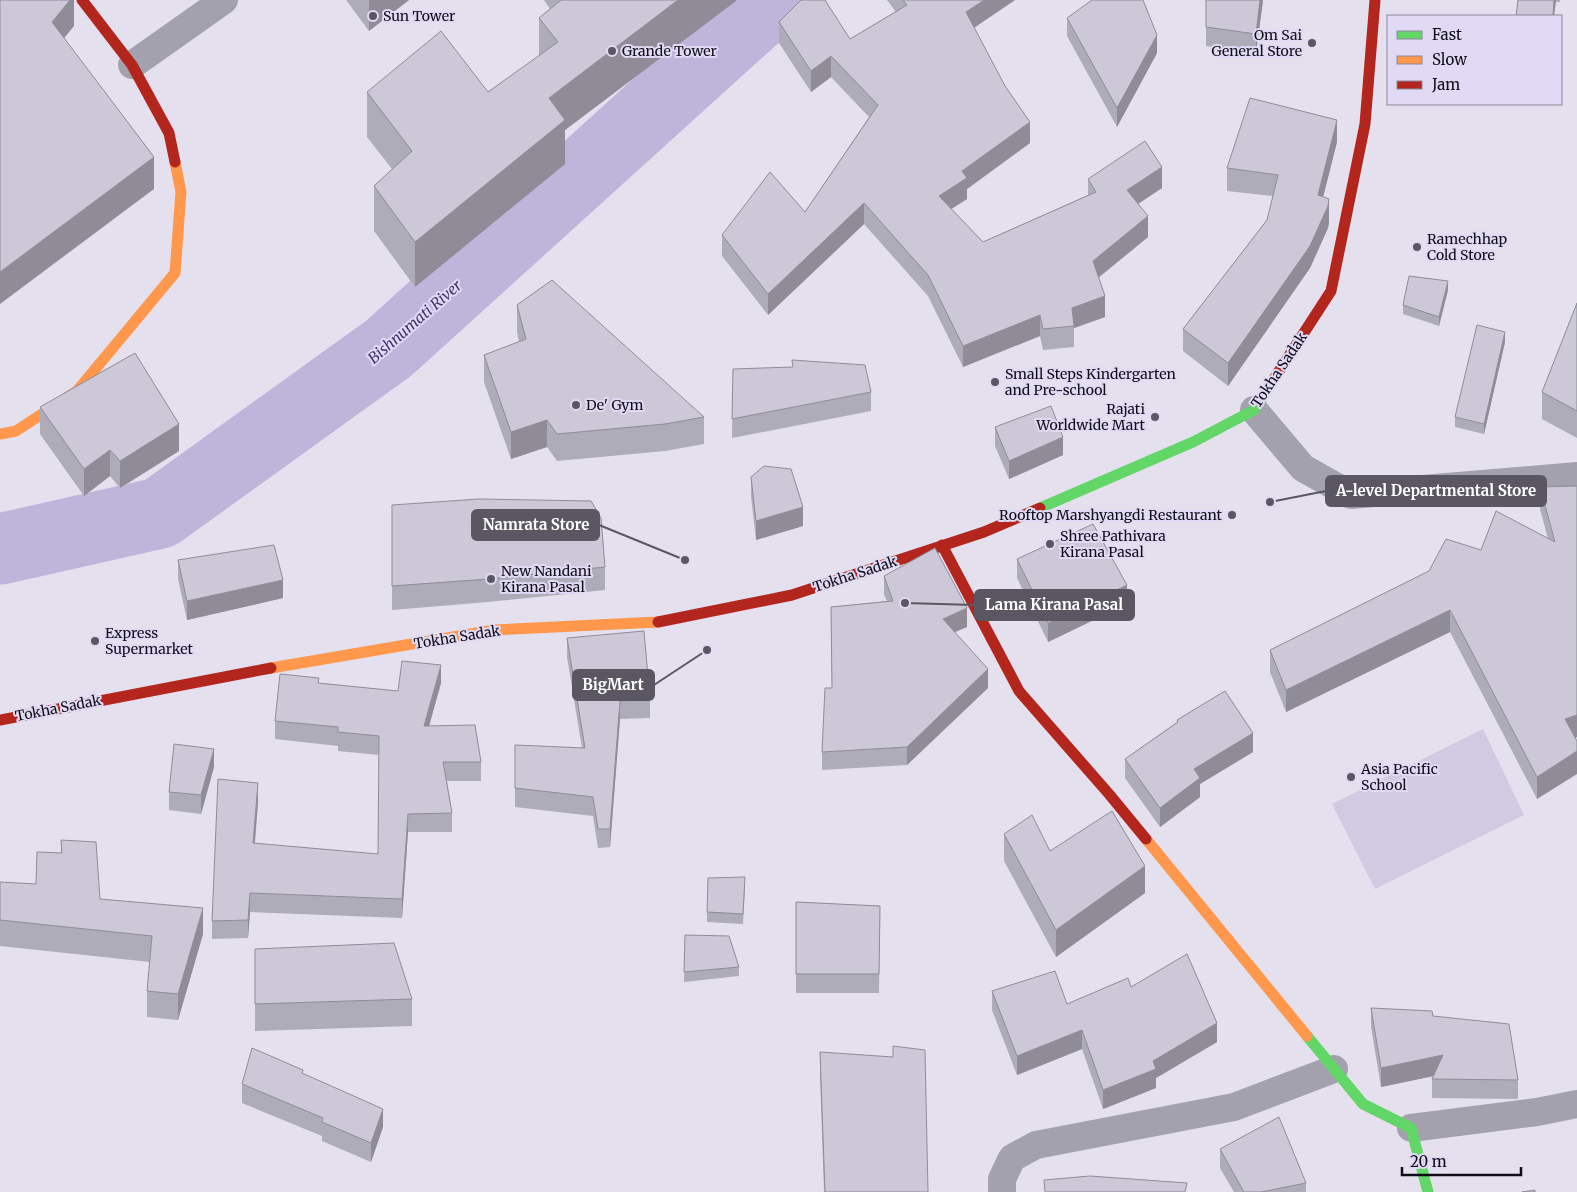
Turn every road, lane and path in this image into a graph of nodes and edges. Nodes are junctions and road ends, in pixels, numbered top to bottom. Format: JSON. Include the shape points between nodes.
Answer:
{"nodes":[{"id":1,"x":82,"y":0,"type":"edge"},
{"id":2,"x":224,"y":0,"type":"edge"},
{"id":3,"x":1375,"y":0,"type":"edge"},
{"id":4,"x":132,"y":65,"type":"junction"},
{"id":5,"x":1254,"y":410,"type":"junction"},
{"id":6,"x":0,"y":434,"type":"edge"},
{"id":7,"x":1577,"y":476,"type":"edge"},
{"id":8,"x":942,"y":545,"type":"junction"},
{"id":9,"x":0,"y":720,"type":"edge"},
{"id":10,"x":1334,"y":1069,"type":"junction"},
{"id":11,"x":1577,"y":1104,"type":"edge"},
{"id":12,"x":1411,"y":1128,"type":"junction"},
{"id":13,"x":1002,"y":1192,"type":"edge"},
{"id":14,"x":1428,"y":1192,"type":"edge"}],
"edges":[{"from":1,"to":4,"type":"main road"},
{"from":2,"to":4,"type":"street"},
{"from":3,"to":5,"type":"main road","name":"Tokha Sadak","via":[[1365,124],[1331,292]]},
{"from":4,"to":6,"type":"main road","via":[[169,134],[181,192],[175,273],[77,391],[16,432]]},
{"from":5,"to":7,"type":"street","via":[[1303,468],[1351,495]]},
{"from":5,"to":8,"type":"main road","name":"Tokha Sadak","via":[[1193,442],[984,532]]},
{"from":8,"to":9,"type":"main road","name":"Tokha Sadak","via":[[792,595],[664,622],[494,630],[287,665]]},
{"from":8,"to":10,"type":"main road","via":[[1019,691],[1110,794]]},
{"from":10,"to":12,"type":"main road","via":[[1363,1104]]},
{"from":10,"to":13,"type":"street","via":[[1234,1107],[1036,1145],[1012,1158],[1002,1179]]},
{"from":11,"to":12,"type":"street"},
{"from":12,"to":14,"type":"main road"}]}
